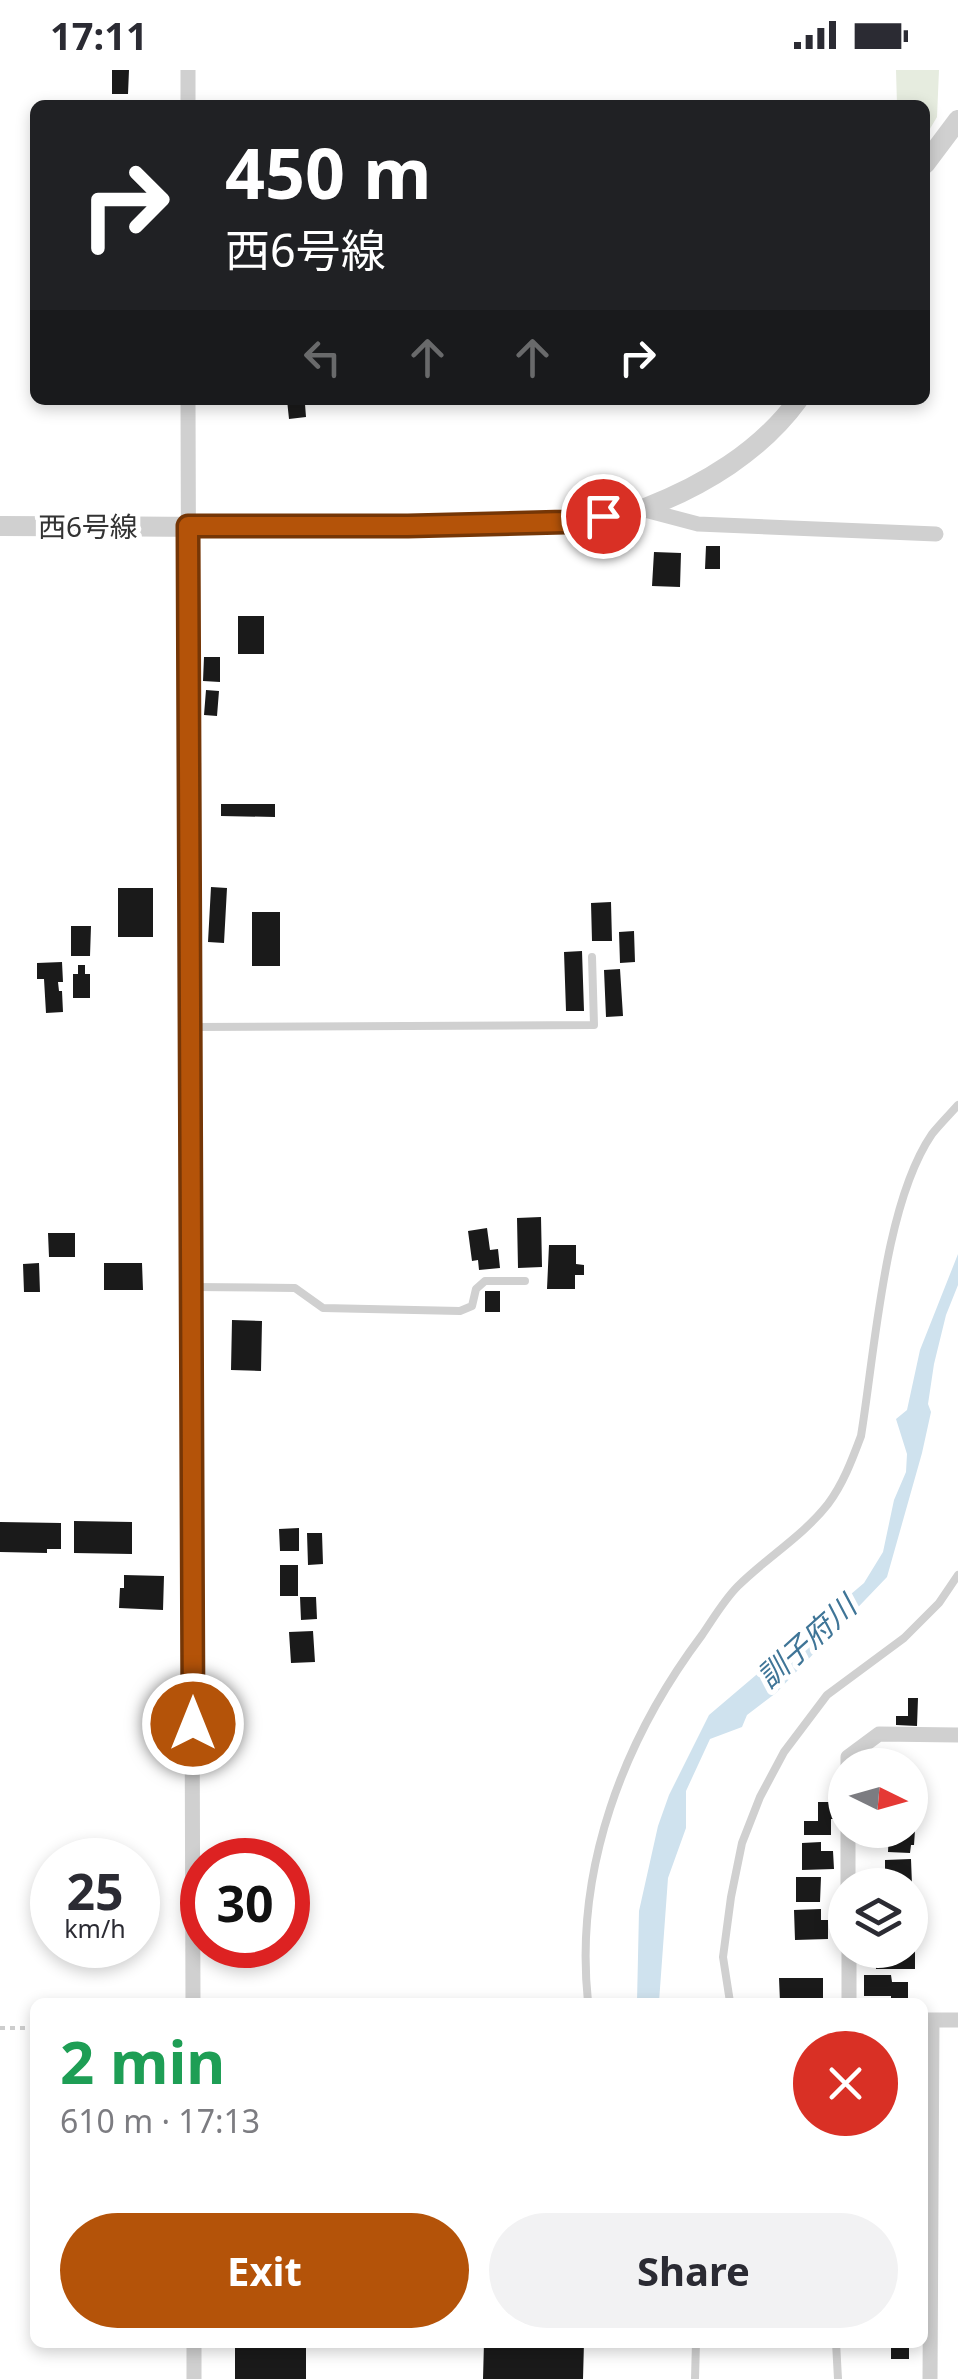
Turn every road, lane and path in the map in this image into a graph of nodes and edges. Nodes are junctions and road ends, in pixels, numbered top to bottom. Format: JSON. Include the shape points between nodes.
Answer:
{"nodes":[{"id":1,"x":188,"y":70,"type":"edge"},
{"id":2,"x":188,"y":100,"type":"edge"},
{"id":3,"x":958,"y":120,"type":"edge"},
{"id":4,"x":930,"y":157,"type":"edge"},
{"id":5,"x":188,"y":405,"type":"edge"},
{"id":6,"x":793,"y":405,"type":"edge"},
{"id":7,"x":641,"y":509,"type":"junction"},
{"id":8,"x":0,"y":526,"type":"edge"},
{"id":9,"x":188,"y":526,"type":"junction"},
{"id":10,"x":936,"y":534,"type":"dead end"},
{"id":11,"x":592,"y":957,"type":"dead end"},
{"id":12,"x":192,"y":1027,"type":"junction"},
{"id":13,"x":958,"y":1105,"type":"edge"},
{"id":14,"x":525,"y":1281,"type":"dead end"},
{"id":15,"x":194,"y":1287,"type":"junction"},
{"id":16,"x":958,"y":1575,"type":"edge"},
{"id":17,"x":958,"y":1735,"type":"edge"},
{"id":18,"x":860,"y":1748,"type":"edge"},
{"id":19,"x":849,"y":1968,"type":"edge"},
{"id":20,"x":193,"y":1998,"type":"edge"},
{"id":21,"x":588,"y":1998,"type":"edge"},
{"id":22,"x":729,"y":1998,"type":"edge"},
{"id":23,"x":849,"y":1998,"type":"edge"},
{"id":24,"x":928,"y":2020,"type":"edge"},
{"id":25,"x":958,"y":2020,"type":"edge"},
{"id":26,"x":0,"y":2028,"type":"edge"},
{"id":27,"x":30,"y":2028,"type":"edge"},
{"id":28,"x":928,"y":2140,"type":"edge"},
{"id":29,"x":194,"y":2348,"type":"edge"},
{"id":30,"x":696,"y":2348,"type":"edge"},
{"id":31,"x":836,"y":2348,"type":"edge"},
{"id":32,"x":194,"y":2379,"type":"edge"},
{"id":33,"x":695,"y":2379,"type":"edge"},
{"id":34,"x":838,"y":2379,"type":"edge"},
{"id":35,"x":930,"y":2379,"type":"edge"}],
"edges":[{"from":1,"to":2,"type":"street"},
{"from":3,"to":4,"type":"street"},
{"from":5,"to":9,"type":"street"},
{"from":6,"to":7,"type":"street","name":"西6号線","via":[[748,452]]},
{"from":7,"to":9,"type":"street","name":"西6号線","via":[[565,522]]},
{"from":7,"to":10,"type":"street","via":[[698,524]]},
{"from":8,"to":9,"type":"street","name":"西6号線"},
{"from":9,"to":12,"type":"street"},
{"from":11,"to":12,"type":"lane","via":[[594,1026]]},
{"from":12,"to":15,"type":"street"},
{"from":13,"to":21,"type":"lane","via":[[912,1172],[898,1218],[861,1436],[848,1471],[828,1504],[737,1588],[664,1687],[628,1757],[594,1867]]},
{"from":14,"to":15,"type":"lane","via":[[485,1281],[472,1306],[460,1311],[322,1308],[295,1288]]},
{"from":15,"to":20,"type":"street"},
{"from":16,"to":22,"type":"lane","via":[[904,1638],[827,1695],[760,1796],[730,1897],[723,1956]]},
{"from":17,"to":18,"type":"street","via":[[878,1734]]},
{"from":19,"to":23,"type":"street"},
{"from":24,"to":25,"type":"street"},
{"from":26,"to":27,"type":"path"},
{"from":28,"to":35,"type":"street"},
{"from":29,"to":32,"type":"street"},
{"from":30,"to":33,"type":"lane"},
{"from":31,"to":34,"type":"lane"}]}
